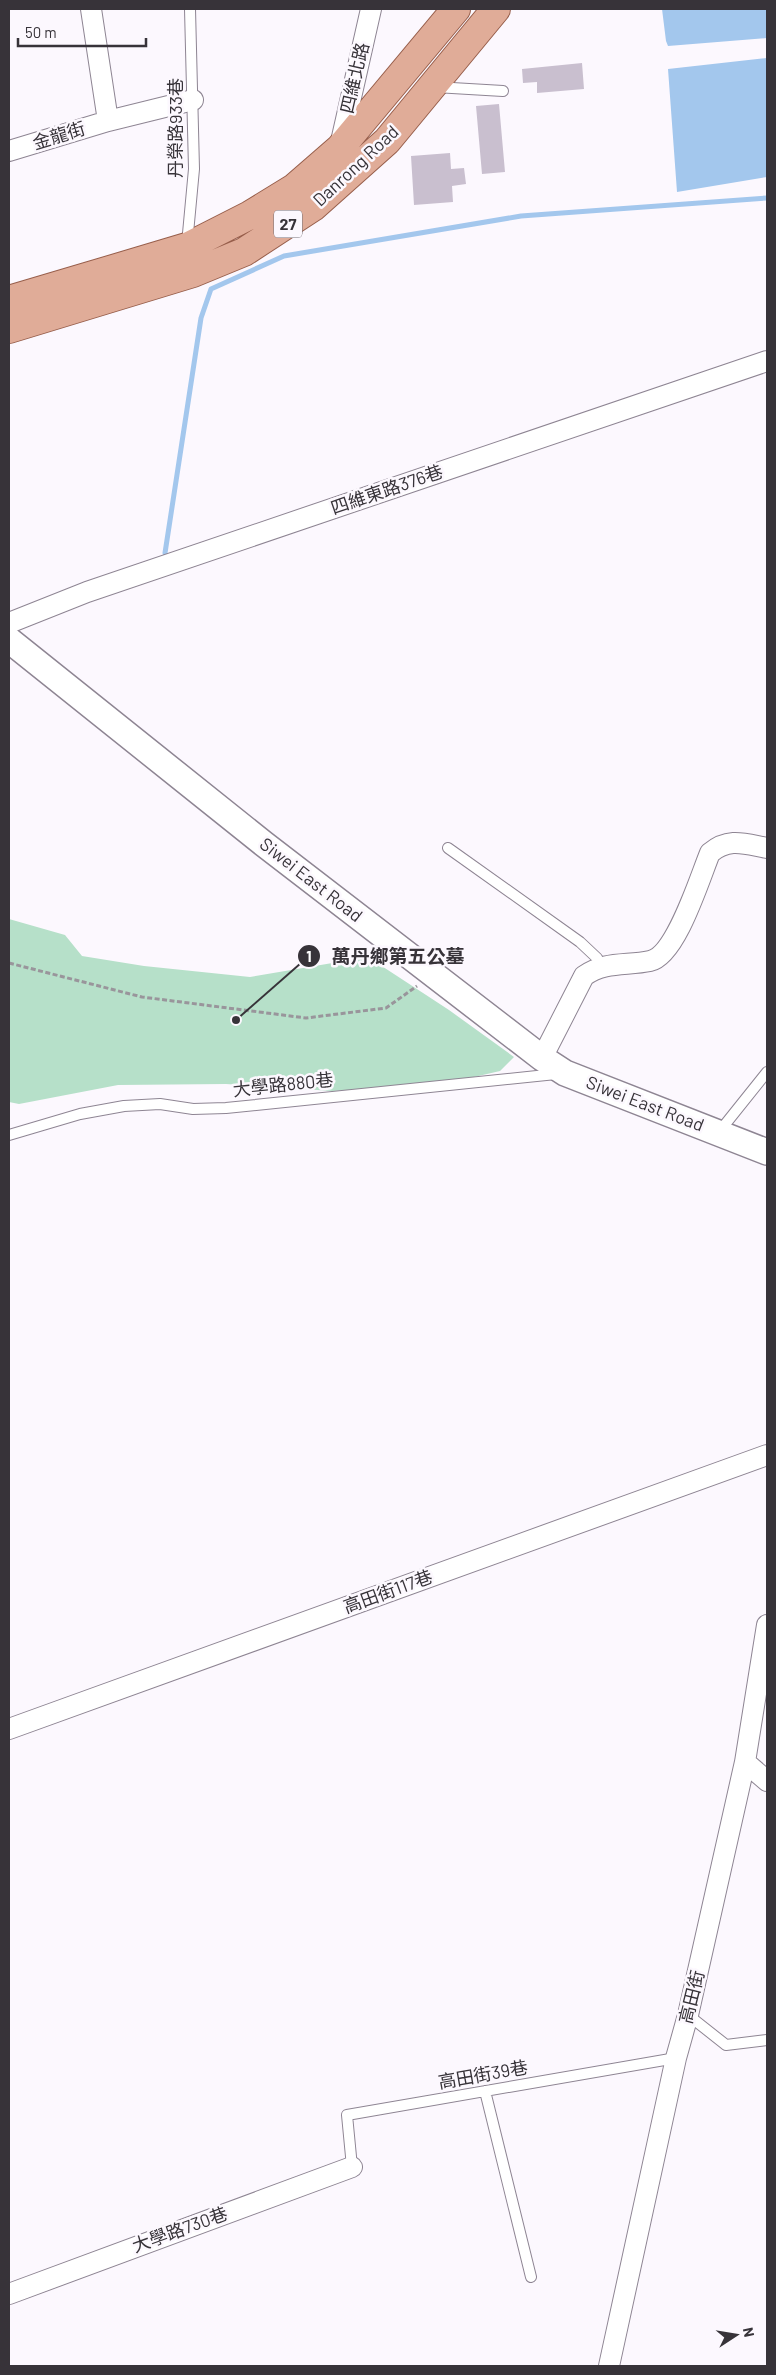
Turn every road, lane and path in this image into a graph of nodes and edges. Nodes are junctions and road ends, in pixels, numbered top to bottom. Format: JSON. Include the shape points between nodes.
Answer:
{"nodes":[{"id":1,"x":91,"y":9,"type":"edge"},
{"id":2,"x":190,"y":9,"type":"edge"},
{"id":3,"x":371,"y":9,"type":"edge"},
{"id":4,"x":456,"y":9,"type":"edge"},
{"id":5,"x":496,"y":9,"type":"edge"},
{"id":6,"x":431,"y":87,"type":"junction"},
{"id":7,"x":503,"y":91,"type":"dead end"},
{"id":8,"x":193,"y":100,"type":"junction"},
{"id":9,"x":108,"y":121,"type":"junction"},
{"id":10,"x":340,"y":148,"type":"junction"},
{"id":11,"x":9,"y":151,"type":"edge"},
{"id":12,"x":186,"y":247,"type":"junction"},
{"id":13,"x":9,"y":300,"type":"edge"},
{"id":14,"x":9,"y":330,"type":"edge"},
{"id":15,"x":767,"y":361,"type":"edge"},
{"id":16,"x":9,"y":623,"type":"edge"},
{"id":17,"x":9,"y":640,"type":"edge"},
{"id":18,"x":448,"y":848,"type":"dead end"},
{"id":19,"x":767,"y":848,"type":"edge"},
{"id":20,"x":9,"y":963,"type":"edge"},
{"id":21,"x":602,"y":967,"type":"junction"},
{"id":22,"x":433,"y":974,"type":"junction"},
{"id":23,"x":542,"y":1058,"type":"junction"},
{"id":24,"x":767,"y":1072,"type":"edge"},
{"id":25,"x":565,"y":1073,"type":"junction"},
{"id":26,"x":719,"y":1132,"type":"junction"},
{"id":27,"x":9,"y":1135,"type":"edge"},
{"id":28,"x":767,"y":1152,"type":"edge"},
{"id":29,"x":767,"y":1455,"type":"edge"},
{"id":30,"x":767,"y":1626,"type":"edge"},
{"id":31,"x":9,"y":1729,"type":"edge"},
{"id":32,"x":745,"y":1762,"type":"junction"},
{"id":33,"x":767,"y":1781,"type":"edge"},
{"id":34,"x":688,"y":2015,"type":"junction"},
{"id":35,"x":767,"y":2040,"type":"edge"},
{"id":36,"x":676,"y":2058,"type":"junction"},
{"id":37,"x":485,"y":2091,"type":"junction"},
{"id":38,"x":352,"y":2167,"type":"joint"},
{"id":39,"x":530,"y":2277,"type":"dead end"},
{"id":40,"x":9,"y":2294,"type":"edge"},
{"id":41,"x":609,"y":2366,"type":"edge"}],
"edges":[{"from":1,"to":9,"type":"street","name":"金龍街"},
{"from":2,"to":8,"type":"lane","name":"丹榮路933巷"},
{"from":3,"to":10,"type":"street","name":"四維北路"},
{"from":4,"to":10,"type":"main road","name":"Danrong Road","number":"27"},
{"from":5,"to":6,"type":"main road","name":"Danrong Road","number":"27"},
{"from":6,"to":7,"type":"lane"},
{"from":6,"to":14,"type":"main road","name":"Danrong Road","number":"27","via":[[387,141],[365,161],[312,207],[244,252],[193,273]]},
{"from":8,"to":9,"type":"street","name":"金龍街"},
{"from":8,"to":12,"type":"lane","name":"丹榮路933巷","via":[[194,169]]},
{"from":9,"to":11,"type":"street","name":"金龍街"},
{"from":10,"to":12,"type":"main road","name":"Danrong Road","number":"27","via":[[294,188],[250,215]]},
{"from":12,"to":13,"type":"main road","name":"Danrong Road","number":"27"},
{"from":15,"to":16,"type":"street","name":"四維東路376巷","via":[[87,592]]},
{"from":17,"to":22,"type":"street","name":"Siwei East Road"},
{"from":18,"to":21,"type":"lane","via":[[580,942]]},
{"from":19,"to":21,"type":"street","via":[[728,842],[719,845],[710,853],[679,931],[662,955],[651,961]]},
{"from":20,"to":22,"type":"path","via":[[142,997],[306,1018],[386,1008]]},
{"from":21,"to":23,"type":"street","via":[[584,976]]},
{"from":22,"to":23,"type":"street","name":"Siwei East Road"},
{"from":23,"to":25,"type":"street","name":"Siwei East Road"},
{"from":24,"to":26,"type":"lane"},
{"from":25,"to":26,"type":"street","name":"Siwei East Road"},
{"from":25,"to":27,"type":"lane","name":"大學路880巷","via":[[226,1108],[193,1109],[160,1104],[124,1106],[80,1114]]},
{"from":26,"to":28,"type":"street","name":"Siwei East Road"},
{"from":29,"to":31,"type":"street","name":"高田街117巷"},
{"from":30,"to":32,"type":"street","name":"高田街"},
{"from":32,"to":33,"type":"street"},
{"from":32,"to":34,"type":"street","name":"高田街"},
{"from":34,"to":35,"type":"lane","via":[[726,2045]]},
{"from":34,"to":36,"type":"street","name":"高田街"},
{"from":36,"to":37,"type":"lane","name":"高田街39巷"},
{"from":36,"to":41,"type":"street","name":"高田街"},
{"from":37,"to":38,"type":"lane","name":"高田街39巷","via":[[347,2115]]},
{"from":37,"to":39,"type":"lane"},
{"from":38,"to":40,"type":"street","name":"大學路730巷"}]}
